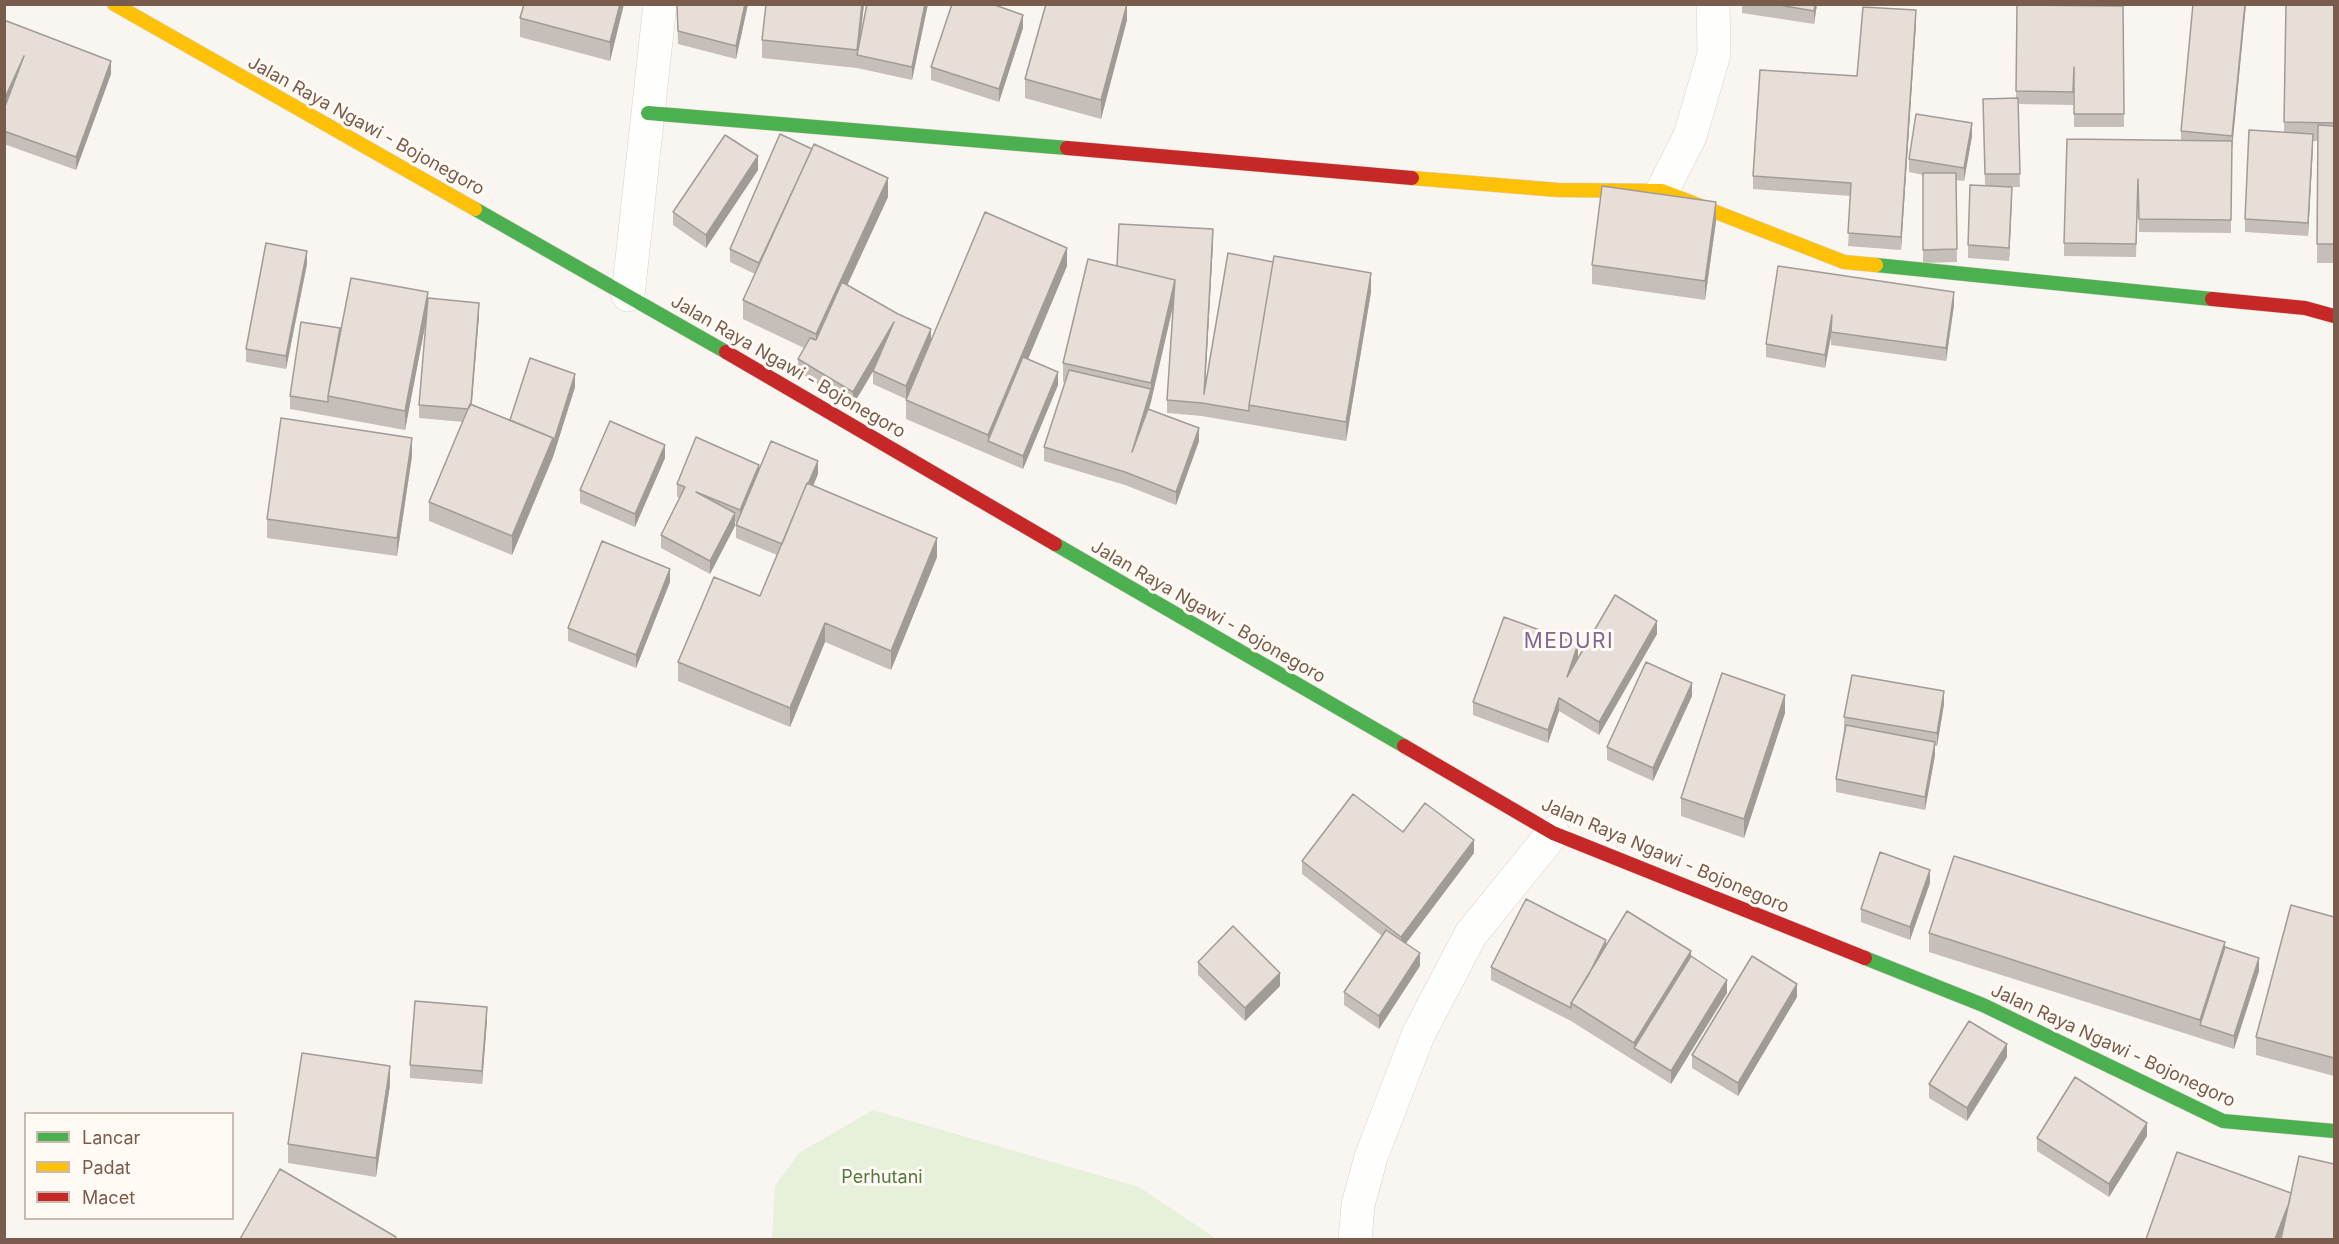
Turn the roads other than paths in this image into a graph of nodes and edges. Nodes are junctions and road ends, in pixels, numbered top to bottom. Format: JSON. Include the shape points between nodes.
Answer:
{"nodes":[{"id":1,"x":114,"y":4,"type":"edge"},
{"id":2,"x":660,"y":4,"type":"edge"},
{"id":3,"x":1713,"y":4,"type":"edge"},
{"id":4,"x":648,"y":114,"type":"junction"},
{"id":5,"x":1662,"y":192,"type":"junction"},
{"id":6,"x":628,"y":295,"type":"junction"},
{"id":7,"x":2334,"y":316,"type":"edge"},
{"id":8,"x":1553,"y":833,"type":"junction"},
{"id":9,"x":2334,"y":1131,"type":"edge"},
{"id":10,"x":1355,"y":1239,"type":"edge"}],
"edges":[{"from":1,"to":6,"type":"main road","name":"Jalan Raya Ngawi - Bojonegoro"},
{"from":2,"to":4,"type":"street"},
{"from":3,"to":5,"type":"street","via":[[1715,44],[1711,66],[1690,136]]},
{"from":4,"to":5,"type":"main road","via":[[1547,190]]},
{"from":4,"to":6,"type":"street"},
{"from":5,"to":7,"type":"main road","via":[[1844,262],[2305,308]]},
{"from":6,"to":8,"type":"main road","name":"Jalan Raya Ngawi - Bojonegoro"},
{"from":8,"to":9,"type":"main road","name":"Jalan Raya Ngawi - Bojonegoro","via":[[1983,1005],[2223,1121]]},
{"from":8,"to":10,"type":"street","via":[[1471,934],[1418,1035],[1371,1157],[1358,1205]]}]}
